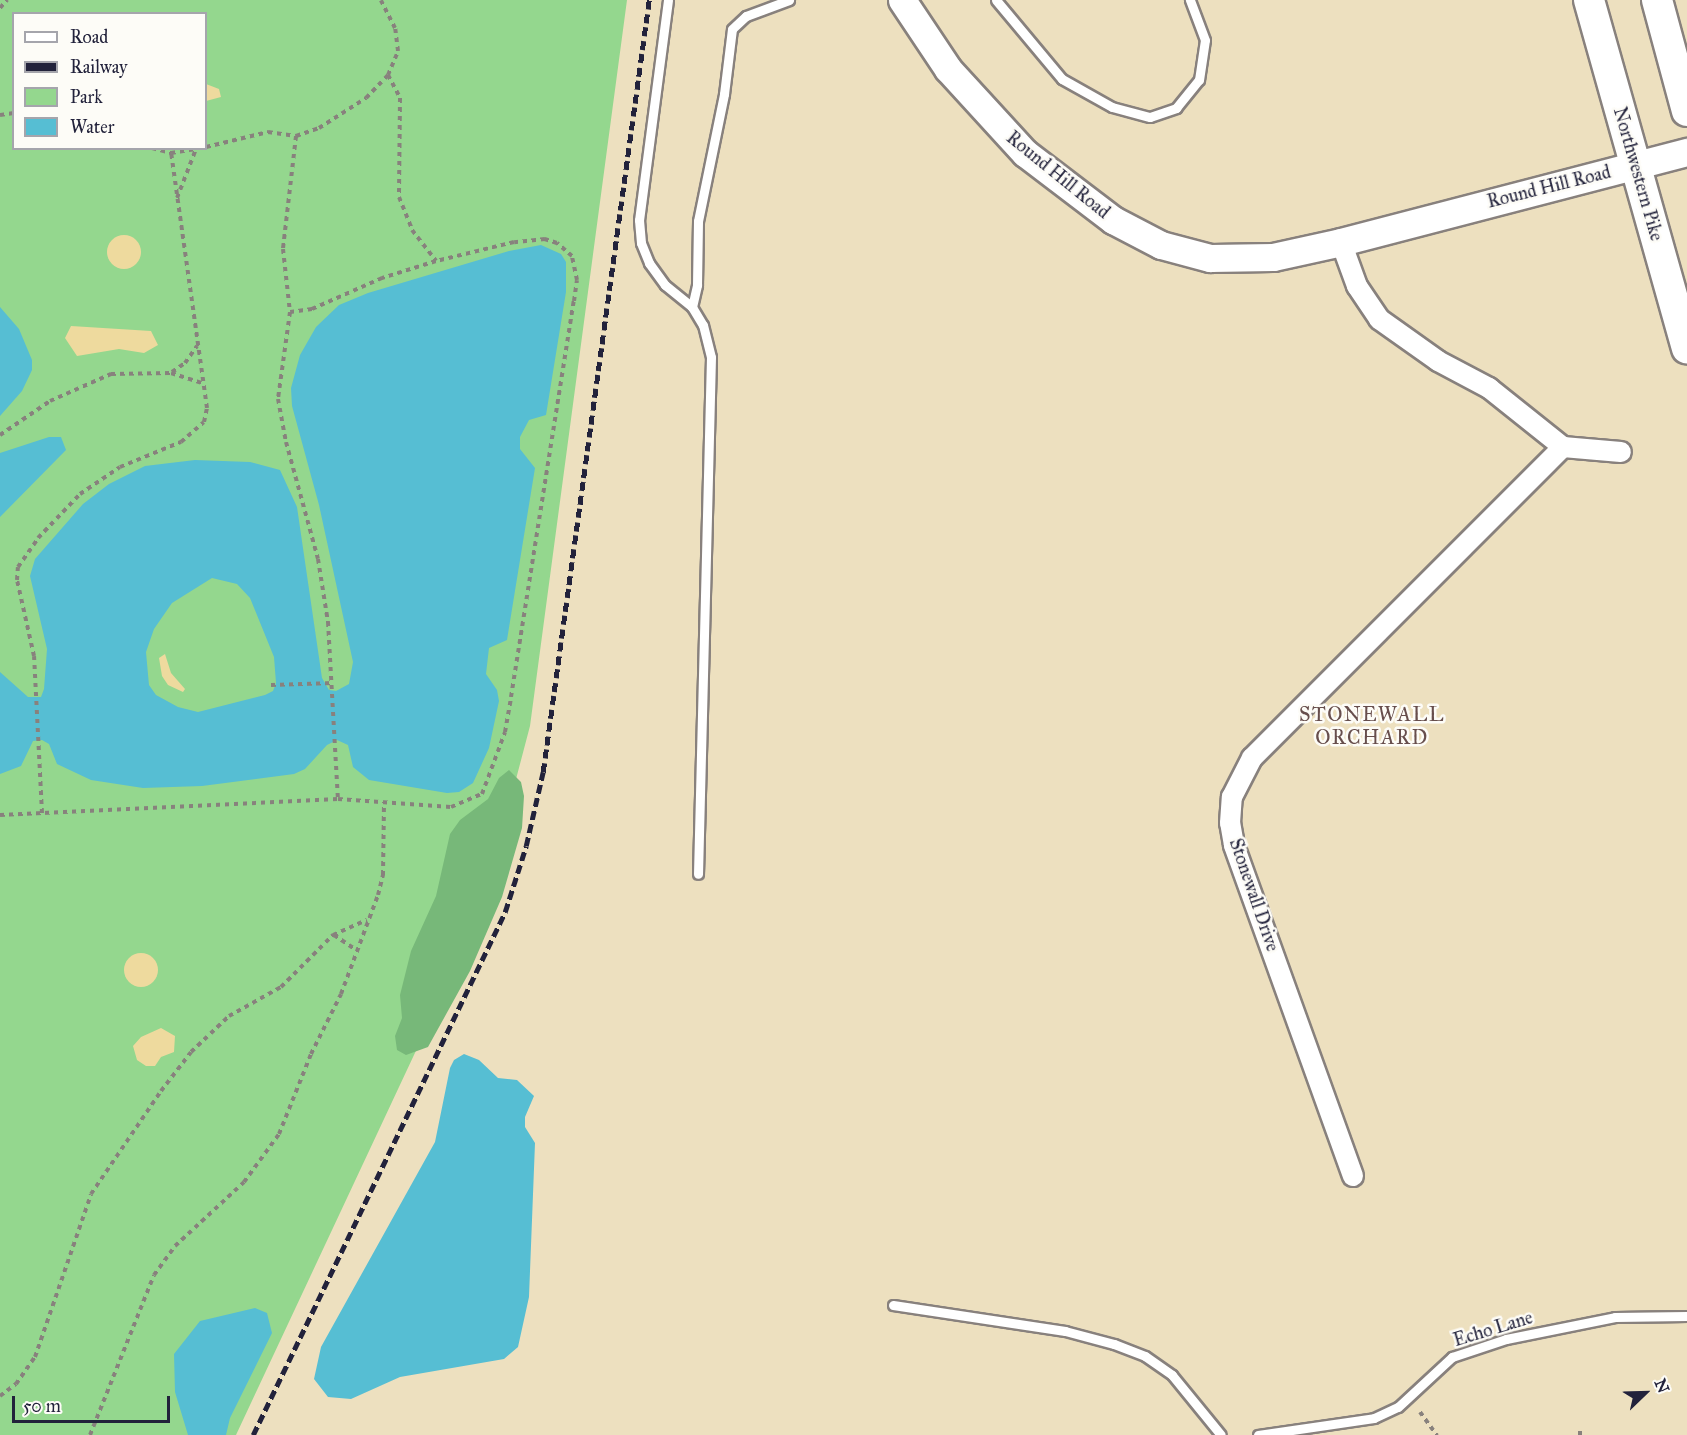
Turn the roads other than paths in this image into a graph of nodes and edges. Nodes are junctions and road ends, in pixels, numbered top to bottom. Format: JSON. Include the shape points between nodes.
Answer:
{"nodes":[{"id":1,"x":668,"y":0,"type":"edge"},
{"id":2,"x":789,"y":0,"type":"edge"},
{"id":3,"x":902,"y":0,"type":"edge"},
{"id":4,"x":996,"y":0,"type":"edge"},
{"id":5,"x":1190,"y":0,"type":"edge"},
{"id":6,"x":1589,"y":0,"type":"edge"},
{"id":7,"x":1657,"y":0,"type":"edge"},
{"id":8,"x":1687,"y":111,"type":"edge"},
{"id":9,"x":1687,"y":152,"type":"edge"},
{"id":10,"x":1636,"y":166,"type":"junction"},
{"id":11,"x":1341,"y":242,"type":"junction"},
{"id":12,"x":692,"y":307,"type":"junction"},
{"id":13,"x":1687,"y":349,"type":"edge"},
{"id":14,"x":1563,"y":447,"type":"junction"},
{"id":15,"x":1622,"y":452,"type":"dead end"},
{"id":16,"x":698,"y":874,"type":"dead end"},
{"id":17,"x":1353,"y":1176,"type":"dead end"},
{"id":18,"x":892,"y":1305,"type":"dead end"},
{"id":19,"x":1687,"y":1316,"type":"edge"},
{"id":20,"x":1221,"y":1435,"type":"edge"},
{"id":21,"x":1258,"y":1435,"type":"edge"}],
"edges":[{"from":1,"to":12,"type":"lane","via":[[639,220],[641,243],[650,263],[665,285]]},
{"from":2,"to":12,"type":"lane","via":[[746,16],[732,29],[724,94],[698,221],[697,285]]},
{"from":3,"to":11,"type":"street","name":"Round Hill Road","via":[[948,69],[985,113],[1025,153],[1113,220],[1161,245],[1209,258],[1273,257]]},
{"from":4,"to":5,"type":"lane","via":[[1062,79],[1112,108],[1150,117],[1176,108],[1199,80],[1205,40]]},
{"from":6,"to":10,"type":"main road","name":"Northwestern Pike"},
{"from":7,"to":8,"type":"main road"},
{"from":9,"to":10,"type":"street","name":"Round Hill Road"},
{"from":10,"to":11,"type":"street","name":"Round Hill Road"},
{"from":10,"to":13,"type":"main road","name":"Northwestern Pike"},
{"from":11,"to":14,"type":"street","via":[[1357,286],[1379,320],[1438,361],[1489,388]]},
{"from":12,"to":16,"type":"lane","via":[[703,325],[711,357]]},
{"from":14,"to":15,"type":"street"},
{"from":14,"to":17,"type":"street","name":"Stonewall Drive","via":[[1252,758],[1232,797],[1230,823],[1234,845]]},
{"from":18,"to":20,"type":"lane","via":[[1065,1331],[1135,1352],[1172,1376]]},
{"from":19,"to":21,"type":"lane","name":"Echo Lane","via":[[1615,1317],[1506,1339],[1452,1357],[1398,1407],[1374,1418]]}]}
